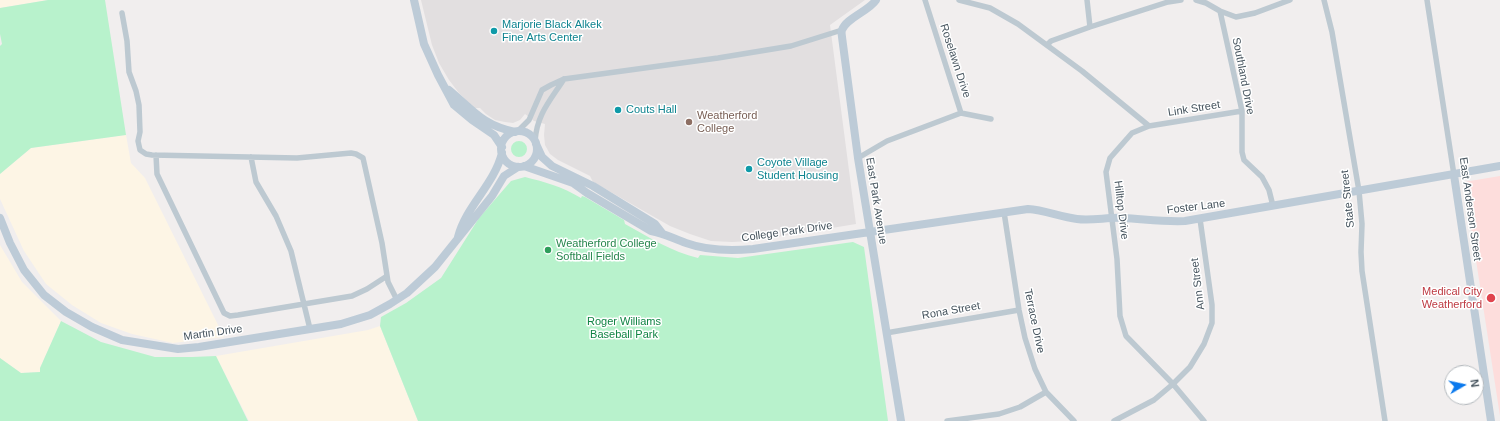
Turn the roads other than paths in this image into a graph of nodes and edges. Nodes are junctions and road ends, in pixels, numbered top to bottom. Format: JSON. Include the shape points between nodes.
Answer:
{"nodes":[{"id":1,"x":414,"y":0,"type":"edge"},
{"id":2,"x":876,"y":0,"type":"edge"},
{"id":3,"x":925,"y":0,"type":"edge"},
{"id":4,"x":958,"y":0,"type":"edge"},
{"id":5,"x":1087,"y":0,"type":"edge"},
{"id":6,"x":1181,"y":0,"type":"edge"},
{"id":7,"x":1196,"y":0,"type":"edge"},
{"id":8,"x":1290,"y":0,"type":"edge"},
{"id":9,"x":1324,"y":0,"type":"edge"},
{"id":10,"x":1427,"y":0,"type":"edge"},
{"id":11,"x":1220,"y":11,"type":"junction"},
{"id":12,"x":122,"y":13,"type":"dead end"},
{"id":13,"x":1090,"y":27,"type":"junction"},
{"id":14,"x":842,"y":30,"type":"junction"},
{"id":15,"x":1047,"y":45,"type":"junction"},
{"id":16,"x":564,"y":79,"type":"junction"},
{"id":17,"x":445,"y":87,"type":"junction"},
{"id":18,"x":1242,"y":111,"type":"junction"},
{"id":19,"x":961,"y":112,"type":"junction"},
{"id":20,"x":991,"y":119,"type":"dead end"},
{"id":21,"x":1149,"y":126,"type":"junction"},
{"id":22,"x":516,"y":131,"type":"junction"},
{"id":23,"x":536,"y":142,"type":"junction"},
{"id":24,"x":502,"y":150,"type":"junction"},
{"id":25,"x":156,"y":155,"type":"junction"},
{"id":26,"x":251,"y":157,"type":"junction"},
{"id":27,"x":858,"y":158,"type":"junction"},
{"id":28,"x":521,"y":166,"type":"junction"},
{"id":29,"x":1500,"y":166,"type":"edge"},
{"id":30,"x":1454,"y":175,"type":"junction"},
{"id":31,"x":1358,"y":191,"type":"junction"},
{"id":32,"x":1273,"y":206,"type":"junction"},
{"id":33,"x":1004,"y":212,"type":"junction"},
{"id":34,"x":1111,"y":217,"type":"junction"},
{"id":35,"x":1200,"y":219,"type":"junction"},
{"id":36,"x":1,"y":223,"type":"edge"},
{"id":37,"x":662,"y":232,"type":"junction"},
{"id":38,"x":870,"y":232,"type":"junction"},
{"id":39,"x":456,"y":241,"type":"junction"},
{"id":40,"x":387,"y":276,"type":"junction"},
{"id":41,"x":397,"y":300,"type":"junction"},
{"id":42,"x":304,"y":305,"type":"junction"},
{"id":43,"x":1019,"y":310,"type":"junction"},
{"id":44,"x":310,"y":329,"type":"junction"},
{"id":45,"x":886,"y":333,"type":"junction"},
{"id":46,"x":1173,"y":384,"type":"junction"},
{"id":47,"x":1046,"y":392,"type":"junction"},
{"id":48,"x":901,"y":421,"type":"edge"},
{"id":49,"x":947,"y":421,"type":"edge"},
{"id":50,"x":1074,"y":421,"type":"edge"},
{"id":51,"x":1114,"y":421,"type":"edge"},
{"id":52,"x":1204,"y":421,"type":"edge"},
{"id":53,"x":1385,"y":421,"type":"edge"},
{"id":54,"x":1491,"y":421,"type":"edge"}],
"edges":[{"from":1,"to":17,"type":"street","via":[[424,44]]},
{"from":2,"to":14,"type":"street"},
{"from":3,"to":19,"type":"street","name":"Roselawn Drive"},
{"from":4,"to":15,"type":"street","via":[[990,8]]},
{"from":5,"to":13,"type":"street"},
{"from":6,"to":13,"type":"street"},
{"from":7,"to":11,"type":"street"},
{"from":8,"to":11,"type":"street","via":[[1236,17]]},
{"from":9,"to":31,"type":"street","name":"State Street","via":[[1332,32]]},
{"from":10,"to":30,"type":"street","name":"East Anderson Street"},
{"from":11,"to":18,"type":"street","name":"Southland Drive"},
{"from":12,"to":25,"type":"street","via":[[129,72],[139,105],[140,150],[146,154]]},
{"from":13,"to":15,"type":"street"},
{"from":14,"to":16,"type":"street","via":[[791,46]]},
{"from":14,"to":27,"type":"street","name":"East Park Avenue"},
{"from":15,"to":21,"type":"street"},
{"from":16,"to":22,"type":"street","via":[[542,90],[529,120]]},
{"from":16,"to":23,"type":"street","via":[[539,118]]},
{"from":17,"to":22,"type":"street","via":[[482,120],[500,129]]},
{"from":17,"to":24,"type":"street","via":[[454,105],[492,133]]},
{"from":18,"to":21,"type":"street","name":"Link Street"},
{"from":18,"to":32,"type":"street","name":"Southland Drive","via":[[1244,160],[1262,177]]},
{"from":19,"to":20,"type":"street"},
{"from":19,"to":27,"type":"street","name":"Roselawn Drive","via":[[887,141]]},
{"from":21,"to":34,"type":"street","name":"Hilltop Drive","via":[[1132,133],[1110,158],[1106,172]]},
{"from":22,"to":23,"type":"street","via":[[526,132]]},
{"from":22,"to":24,"type":"street","via":[[507,135]]},
{"from":23,"to":28,"type":"street","via":[[534,160]]},
{"from":23,"to":37,"type":"street","name":"College Park Drive","via":[[542,158],[552,166],[593,186],[655,224]]},
{"from":24,"to":28,"type":"street","via":[[509,164]]},
{"from":24,"to":39,"type":"street","name":"Martin Drive","via":[[496,172],[461,226]]},
{"from":25,"to":26,"type":"street"},
{"from":25,"to":42,"type":"street","via":[[157,174],[224,313],[230,316]]},
{"from":26,"to":40,"type":"street","via":[[297,158],[351,153],[363,158]]},
{"from":26,"to":42,"type":"street","via":[[256,182],[276,216],[291,251]]},
{"from":27,"to":38,"type":"street","name":"East Park Avenue"},
{"from":28,"to":37,"type":"street","name":"College Park Drive","via":[[573,184],[651,231]]},
{"from":28,"to":39,"type":"street","name":"Martin Drive","via":[[504,176],[492,196]]},
{"from":29,"to":30,"type":"street","name":"Foster Lane"},
{"from":30,"to":31,"type":"street","name":"Foster Lane"},
{"from":30,"to":54,"type":"street","name":"East Anderson Street"},
{"from":31,"to":32,"type":"street","name":"Foster Lane"},
{"from":31,"to":53,"type":"street","name":"State Street","via":[[1362,224],[1362,271]]},
{"from":32,"to":35,"type":"street","name":"Foster Lane"},
{"from":33,"to":34,"type":"street","name":"Foster Lane","via":[[1039,209],[1079,219]]},
{"from":33,"to":38,"type":"street","name":"Foster Lane"},
{"from":33,"to":43,"type":"street","name":"Terrace Drive"},
{"from":34,"to":35,"type":"street","name":"Foster Lane","via":[[1169,222]]},
{"from":34,"to":46,"type":"street","name":"Hilltop Drive","via":[[1117,259],[1120,316],[1126,336]]},
{"from":35,"to":46,"type":"street","name":"Ann Street","via":[[1212,323],[1204,344],[1190,367]]},
{"from":36,"to":44,"type":"street","name":"Martin Drive","via":[[24,270],[44,295],[92,327],[122,340],[178,349]]},
{"from":37,"to":38,"type":"street","name":"College Park Drive","via":[[701,247],[735,250]]},
{"from":38,"to":45,"type":"street","name":"East Park Avenue"},
{"from":39,"to":41,"type":"street","name":"Martin Drive","via":[[421,281]]},
{"from":40,"to":41,"type":"street"},
{"from":40,"to":42,"type":"street","via":[[352,296]]},
{"from":41,"to":44,"type":"street","name":"Martin Drive","via":[[370,315],[341,324]]},
{"from":42,"to":44,"type":"street"},
{"from":43,"to":45,"type":"street","name":"Rona Street"},
{"from":43,"to":47,"type":"street","name":"Terrace Drive","via":[[1035,369]]},
{"from":45,"to":48,"type":"street","name":"East Park Avenue"},
{"from":46,"to":51,"type":"street","name":"Ann Street","via":[[1154,400]]},
{"from":46,"to":52,"type":"street","name":"Hilltop Drive"},
{"from":47,"to":49,"type":"street","via":[[1020,407],[999,414]]},
{"from":47,"to":50,"type":"street","name":"Terrace Drive"}]}
